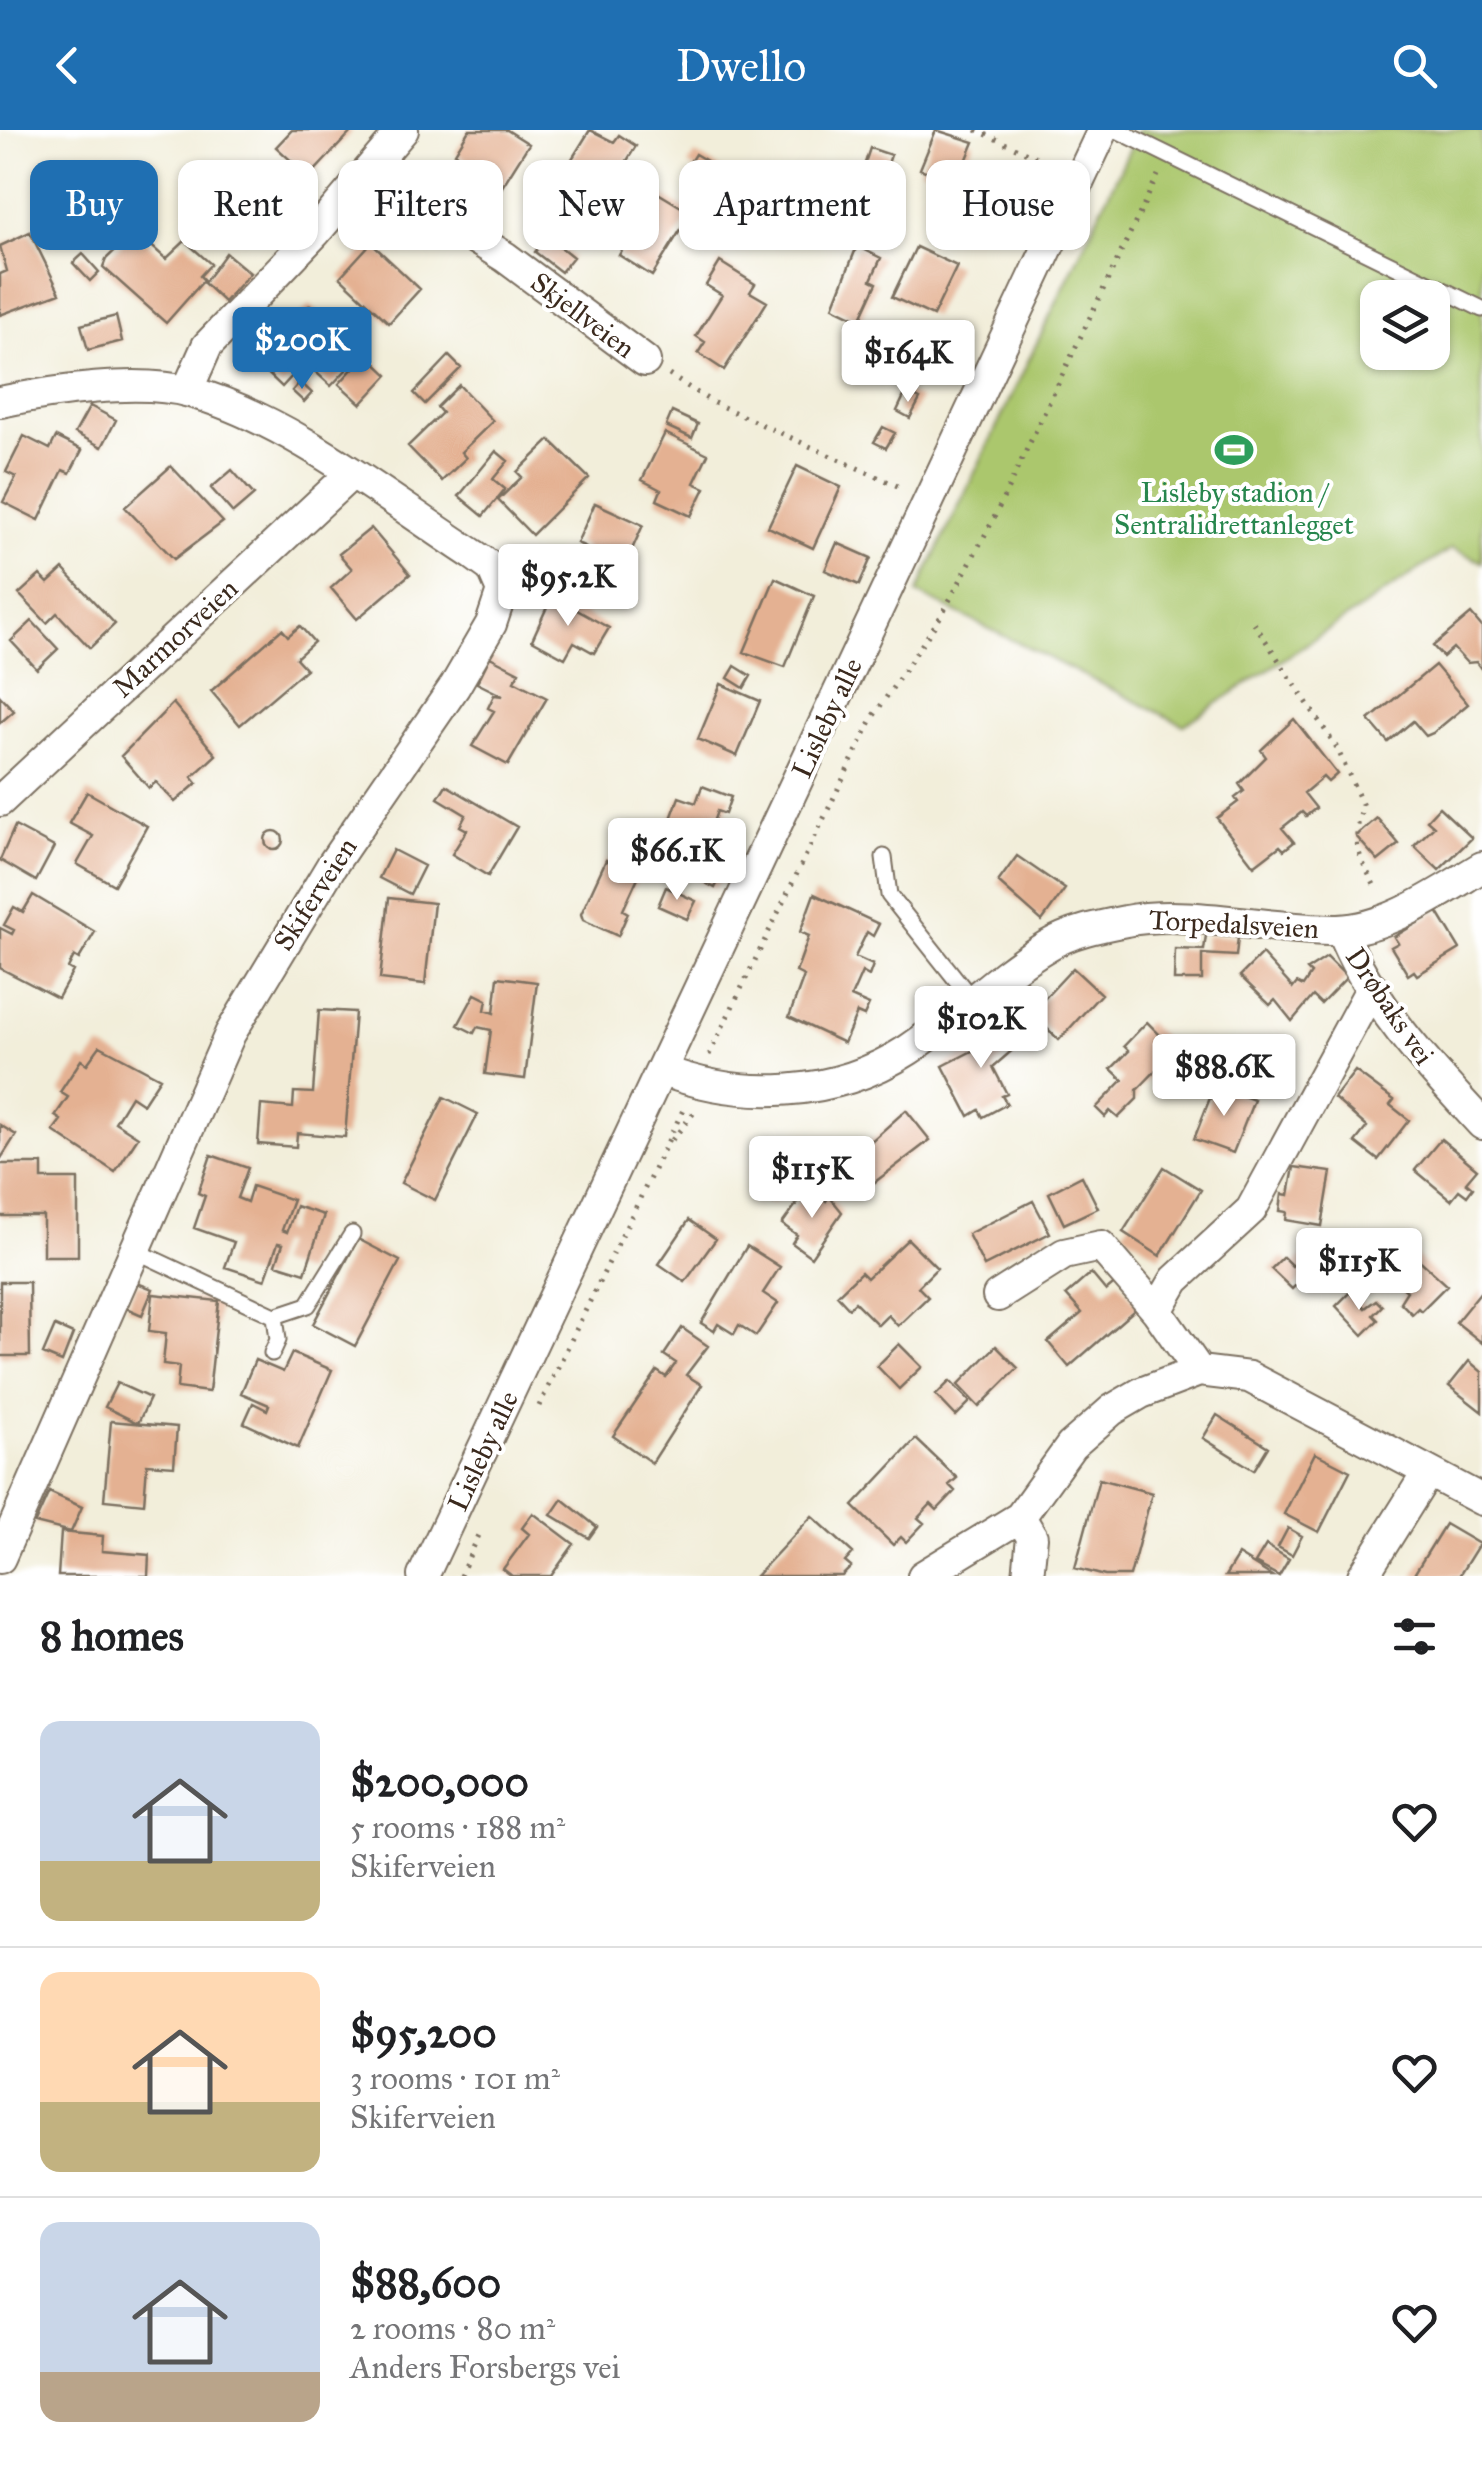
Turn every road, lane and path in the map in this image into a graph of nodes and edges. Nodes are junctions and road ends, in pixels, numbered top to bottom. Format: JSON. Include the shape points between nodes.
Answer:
{"nodes":[{"id":1,"x":402,"y":130,"type":"edge"},
{"id":2,"x":976,"y":130,"type":"edge"},
{"id":3,"x":1102,"y":130,"type":"edge"},
{"id":4,"x":1117,"y":130,"type":"edge"},
{"id":5,"x":1167,"y":154,"type":"junction"},
{"id":6,"x":379,"y":160,"type":"edge"},
{"id":7,"x":1042,"y":160,"type":"edge"},
{"id":8,"x":1089,"y":160,"type":"edge"},
{"id":9,"x":338,"y":206,"type":"edge"},
{"id":10,"x":495,"y":250,"type":"edge"},
{"id":11,"x":1047,"y":250,"type":"edge"},
{"id":12,"x":1482,"y":309,"type":"edge"},
{"id":13,"x":645,"y":361,"type":"joint"},
{"id":14,"x":187,"y":391,"type":"junction"},
{"id":15,"x":0,"y":402,"type":"edge"},
{"id":16,"x":350,"y":475,"type":"junction"},
{"id":17,"x":930,"y":500,"type":"junction"},
{"id":18,"x":1254,"y":623,"type":"dead end"},
{"id":19,"x":0,"y":801,"type":"edge"},
{"id":20,"x":884,"y":857,"type":"dead end"},
{"id":21,"x":1482,"y":867,"type":"edge"},
{"id":22,"x":1389,"y":916,"type":"junction"},
{"id":23,"x":1341,"y":930,"type":"junction"},
{"id":24,"x":1372,"y":987,"type":"junction"},
{"id":25,"x":974,"y":1002,"type":"junction"},
{"id":26,"x":661,"y":1070,"type":"junction"},
{"id":27,"x":696,"y":1083,"type":"junction"},
{"id":28,"x":1482,"y":1124,"type":"edge"},
{"id":29,"x":352,"y":1234,"type":"dead end"},
{"id":30,"x":132,"y":1249,"type":"junction"},
{"id":31,"x":998,"y":1296,"type":"dead end"},
{"id":32,"x":1157,"y":1312,"type":"junction"},
{"id":33,"x":276,"y":1316,"type":"junction"},
{"id":34,"x":272,"y":1353,"type":"dead end"},
{"id":35,"x":1199,"y":1370,"type":"junction"},
{"id":36,"x":534,"y":1416,"type":"dead end"},
{"id":37,"x":1428,"y":1472,"type":"junction"},
{"id":38,"x":1482,"y":1500,"type":"edge"},
{"id":39,"x":1020,"y":1517,"type":"junction"},
{"id":40,"x":485,"y":1522,"type":"dead end"},
{"id":41,"x":0,"y":1558,"type":"edge"},
{"id":42,"x":423,"y":1576,"type":"edge"},
{"id":43,"x":460,"y":1576,"type":"edge"},
{"id":44,"x":923,"y":1576,"type":"edge"},
{"id":45,"x":1028,"y":1576,"type":"edge"},
{"id":46,"x":1363,"y":1576,"type":"edge"}],
"edges":[{"from":1,"to":6,"type":"street"},
{"from":2,"to":7,"type":"path"},
{"from":3,"to":8,"type":"street","name":"Lisleby alle"},
{"from":4,"to":5,"type":"lane"},
{"from":5,"to":12,"type":"lane"},
{"from":5,"to":27,"type":"path","via":[[992,522],[941,616],[874,716]]},
{"from":9,"to":14,"type":"street","via":[[207,346]]},
{"from":10,"to":13,"type":"street","name":"Skjellveien"},
{"from":11,"to":17,"type":"street","name":"Lisleby alle"},
{"from":13,"to":17,"type":"path","via":[[712,402]]},
{"from":14,"to":15,"type":"street","via":[[81,390]]},
{"from":14,"to":16,"type":"street","name":"Skiferveien","via":[[258,418]]},
{"from":16,"to":19,"type":"street","name":"Marmorveien"},
{"from":16,"to":30,"type":"street","name":"Skiferveien","via":[[492,568],[500,579],[500,604],[416,748],[281,944],[194,1107]]},
{"from":17,"to":26,"type":"street","name":"Lisleby alle"},
{"from":18,"to":22,"type":"path","via":[[1350,770],[1364,806],[1354,844]]},
{"from":20,"to":25,"type":"lane","via":[[889,895]]},
{"from":21,"to":22,"type":"street","name":"Torpedalsveien"},
{"from":22,"to":23,"type":"street","name":"Torpedalsveien"},
{"from":23,"to":24,"type":"street","name":"Drøbaks vei"},
{"from":23,"to":25,"type":"street","name":"Torpedalsveien","via":[[1132,919],[1048,945]]},
{"from":24,"to":28,"type":"street","name":"Drøbaks vei"},
{"from":24,"to":32,"type":"street","via":[[1251,1210],[1175,1280]]},
{"from":25,"to":27,"type":"street","name":"Torpedalsveien","via":[[904,1052],[837,1081],[791,1090]]},
{"from":26,"to":27,"type":"street","name":"Torpedalsveien"},
{"from":26,"to":42,"type":"street","name":"Lisleby alle"},
{"from":27,"to":36,"type":"path"},
{"from":29,"to":33,"type":"lane","via":[[308,1305]]},
{"from":30,"to":33,"type":"lane"},
{"from":30,"to":41,"type":"street","name":"Skiferveien"},
{"from":31,"to":32,"type":"street","via":[[1064,1254],[1092,1245],[1109,1251]]},
{"from":32,"to":35,"type":"street"},
{"from":33,"to":34,"type":"lane"},
{"from":35,"to":37,"type":"street","via":[[1249,1377]]},
{"from":35,"to":39,"type":"street","via":[[1141,1393],[1088,1429]]},
{"from":37,"to":38,"type":"street"},
{"from":37,"to":46,"type":"street"},
{"from":39,"to":44,"type":"street"},
{"from":39,"to":45,"type":"street","via":[[1032,1537]]},
{"from":40,"to":43,"type":"path"}]}
